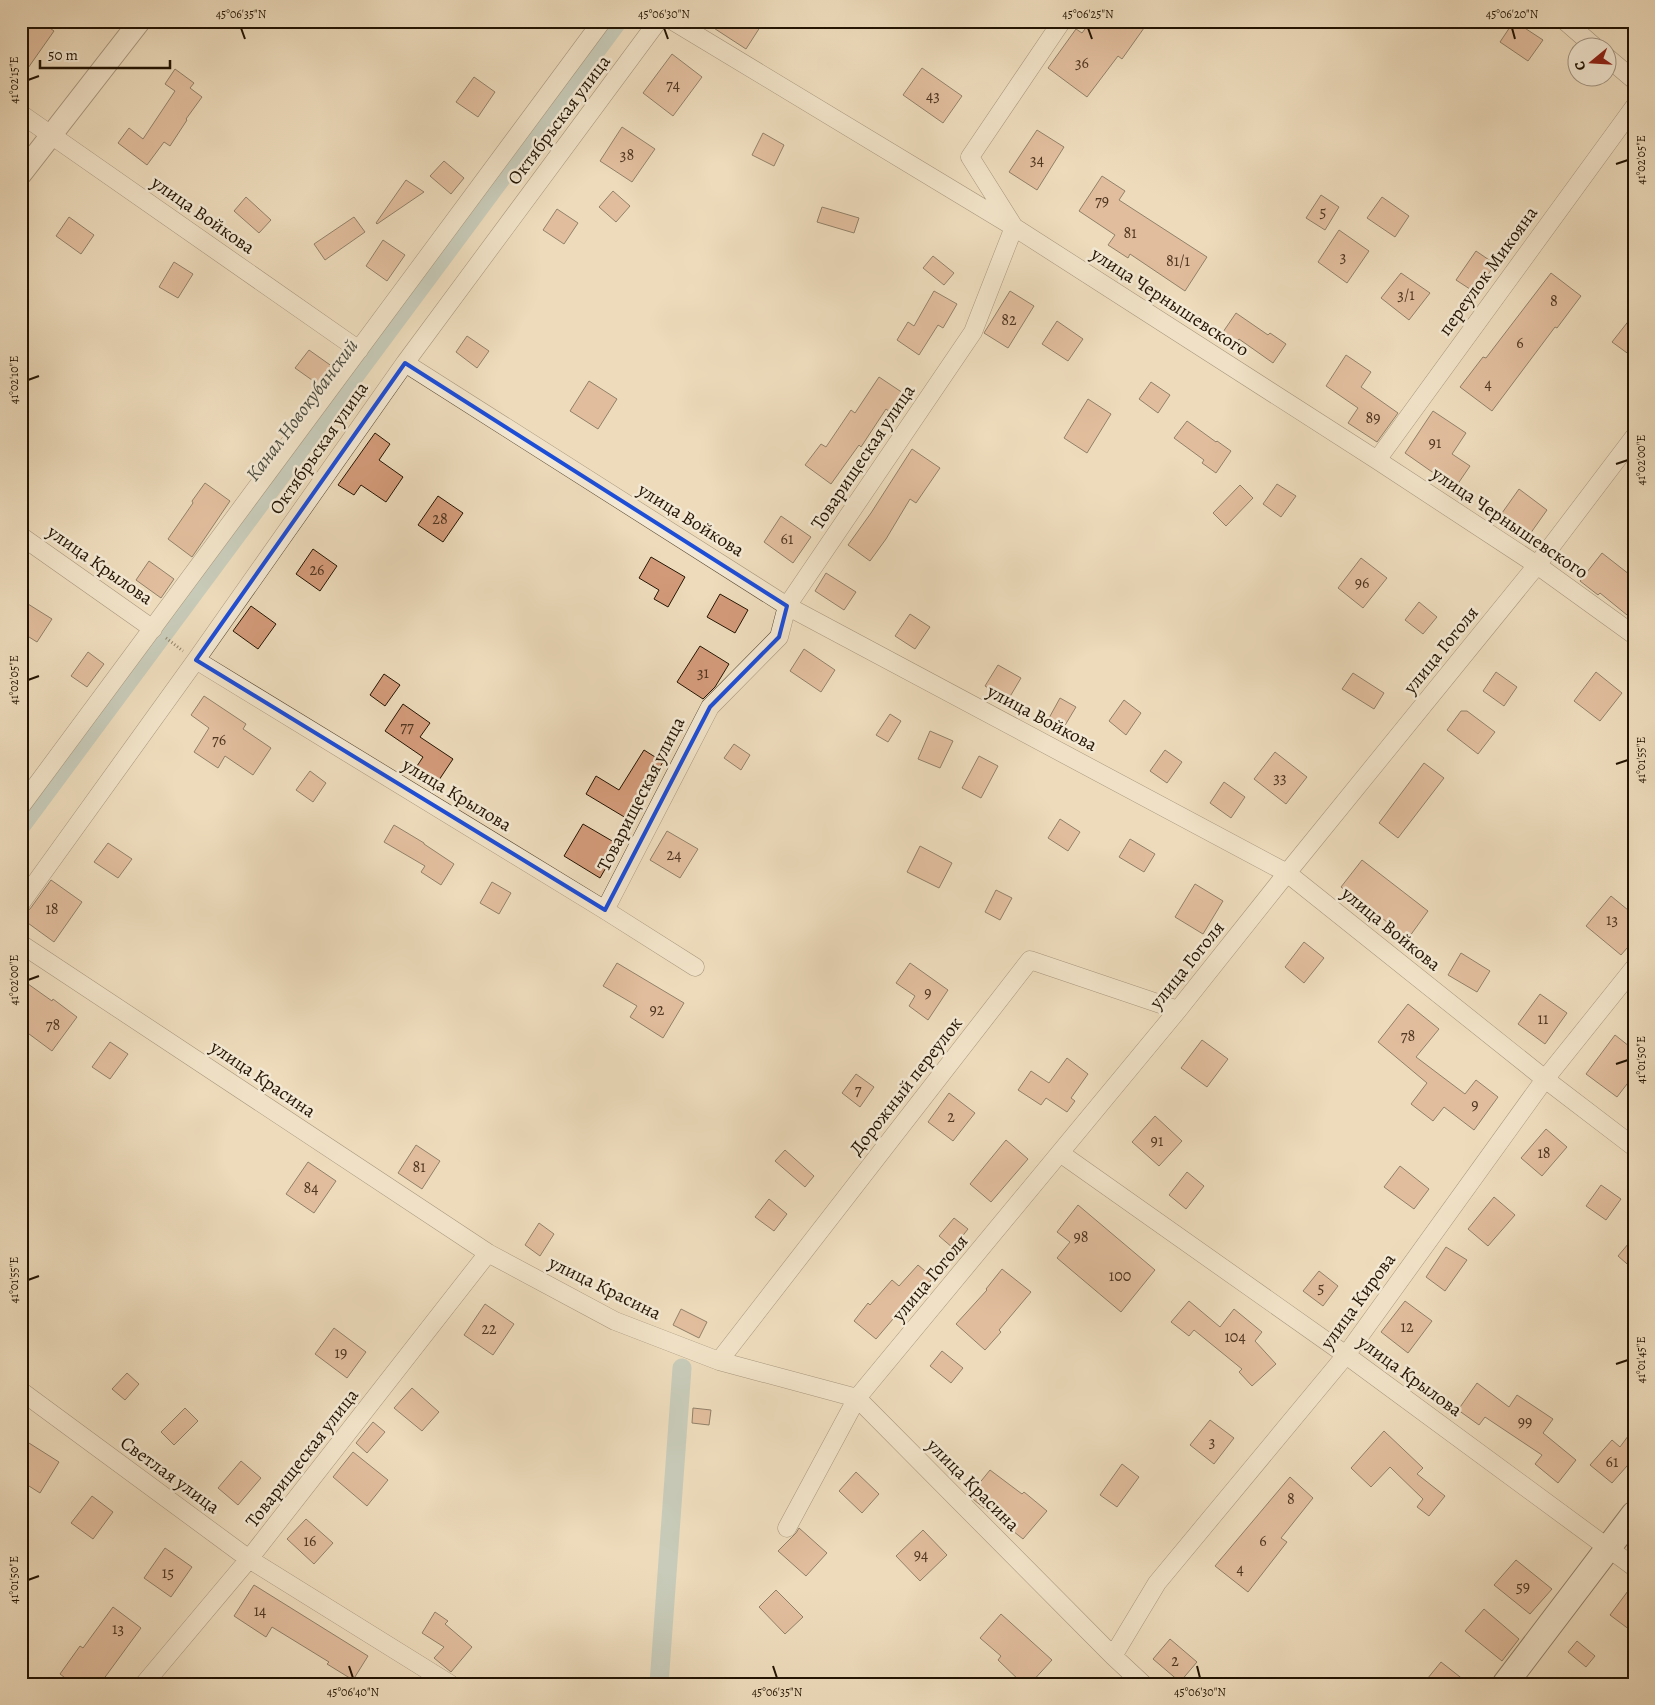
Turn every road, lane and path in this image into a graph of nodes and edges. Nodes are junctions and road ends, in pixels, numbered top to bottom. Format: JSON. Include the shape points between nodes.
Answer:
{"nodes":[{"id":1,"x":140,"y":21,"type":"edge"},
{"id":2,"x":602,"y":21,"type":"edge"},
{"id":3,"x":658,"y":21,"type":"edge"},
{"id":4,"x":673,"y":21,"type":"edge"},
{"id":5,"x":1062,"y":21,"type":"edge"},
{"id":6,"x":1565,"y":21,"type":"edge"},
{"id":7,"x":1585,"y":38,"type":"edge"},
{"id":8,"x":1618,"y":66,"type":"edge"},
{"id":9,"x":1634,"y":80,"type":"edge"},
{"id":10,"x":1634,"y":107,"type":"edge"},
{"id":11,"x":21,"y":114,"type":"edge"},
{"id":12,"x":51,"y":134,"type":"junction"},
{"id":13,"x":21,"y":174,"type":"edge"},
{"id":14,"x":1014,"y":227,"type":"junction"},
{"id":15,"x":359,"y":350,"type":"junction"},
{"id":16,"x":405,"y":363,"type":"junction"},
{"id":17,"x":1634,"y":437,"type":"edge"},
{"id":18,"x":1377,"y":460,"type":"junction"},
{"id":19,"x":21,"y":536,"type":"edge"},
{"id":20,"x":1537,"y":565,"type":"junction"},
{"id":21,"x":787,"y":606,"type":"junction"},
{"id":22,"x":154,"y":629,"type":"junction"},
{"id":23,"x":1634,"y":635,"type":"edge"},
{"id":24,"x":196,"y":660,"type":"junction"},
{"id":25,"x":21,"y":806,"type":"edge"},
{"id":26,"x":1287,"y":873,"type":"junction"},
{"id":27,"x":21,"y":903,"type":"edge"},
{"id":28,"x":605,"y":910,"type":"junction"},
{"id":29,"x":21,"y":944,"type":"edge"},
{"id":30,"x":695,"y":967,"type":"dead end"},
{"id":31,"x":1634,"y":968,"type":"edge"},
{"id":32,"x":1178,"y":1010,"type":"junction"},
{"id":33,"x":1545,"y":1078,"type":"junction"},
{"id":34,"x":1634,"y":1147,"type":"edge"},
{"id":35,"x":1060,"y":1153,"type":"junction"},
{"id":36,"x":488,"y":1253,"type":"junction"},
{"id":37,"x":1346,"y":1355,"type":"junction"},
{"id":38,"x":719,"y":1361,"type":"junction"},
{"id":39,"x":21,"y":1391,"type":"edge"},
{"id":40,"x":857,"y":1398,"type":"junction"},
{"id":41,"x":1634,"y":1514,"type":"edge"},
{"id":42,"x":787,"y":1528,"type":"dead end"},
{"id":43,"x":1608,"y":1546,"type":"junction"},
{"id":44,"x":249,"y":1559,"type":"junction"},
{"id":45,"x":1634,"y":1567,"type":"edge"},
{"id":46,"x":1113,"y":1656,"type":"junction"},
{"id":47,"x":144,"y":1684,"type":"edge"},
{"id":48,"x":450,"y":1684,"type":"edge"},
{"id":49,"x":1143,"y":1684,"type":"edge"},
{"id":50,"x":1504,"y":1684,"type":"edge"}],
"edges":[{"from":1,"to":12,"type":"street"},
{"from":2,"to":15,"type":"street","name":"Октябрьская улица"},
{"from":3,"to":16,"type":"street","name":"Октябрьская улица"},
{"from":4,"to":14,"type":"street","name":"улица Чернышевского"},
{"from":5,"to":14,"type":"street","via":[[970,157]]},
{"from":6,"to":7,"type":"street"},
{"from":8,"to":9,"type":"street"},
{"from":10,"to":18,"type":"street","name":"переулок Микояна"},
{"from":11,"to":12,"type":"street","name":"улица Войкова"},
{"from":12,"to":13,"type":"street"},
{"from":12,"to":15,"type":"street","name":"улица Войкова"},
{"from":14,"to":18,"type":"street","name":"улица Чернышевского"},
{"from":14,"to":21,"type":"street","name":"Товарищеская улица","via":[[973,332]]},
{"from":15,"to":22,"type":"street","name":"Октябрьская улица"},
{"from":16,"to":21,"type":"street","name":"улица Войкова"},
{"from":16,"to":24,"type":"street","name":"Октябрьская улица"},
{"from":17,"to":20,"type":"street","name":"улица Гоголя"},
{"from":18,"to":20,"type":"street","name":"улица Чернышевского"},
{"from":19,"to":22,"type":"street","name":"улица Крылова"},
{"from":20,"to":23,"type":"street","name":"улица Чернышевского"},
{"from":20,"to":26,"type":"street","name":"улица Гоголя"},
{"from":21,"to":26,"type":"street","name":"улица Войкова"},
{"from":21,"to":28,"type":"street","name":"Товарищеская улица","via":[[779,637],[710,707]]},
{"from":22,"to":24,"type":"path"},
{"from":22,"to":25,"type":"street","name":"Октябрьская улица"},
{"from":24,"to":27,"type":"street","name":"Октябрьская улица"},
{"from":24,"to":28,"type":"street","name":"улица Крылова"},
{"from":26,"to":32,"type":"street","name":"улица Гоголя"},
{"from":26,"to":33,"type":"street","name":"улица Войкова"},
{"from":28,"to":30,"type":"street","name":"улица Крылова"},
{"from":29,"to":36,"type":"street","name":"улица Красина"},
{"from":31,"to":33,"type":"street","name":"улица Кирова"},
{"from":32,"to":35,"type":"street","name":"улица Гоголя"},
{"from":32,"to":38,"type":"street","name":"Дорожный переулок","via":[[1030,960]]},
{"from":33,"to":34,"type":"street","name":"улица Войкова"},
{"from":33,"to":37,"type":"street","name":"улица Кирова"},
{"from":35,"to":37,"type":"street","name":"улица Крылова"},
{"from":35,"to":40,"type":"street","name":"улица Гоголя"},
{"from":36,"to":38,"type":"street","name":"улица Красина","via":[[615,1321]]},
{"from":36,"to":44,"type":"street","name":"Товарищеская улица"},
{"from":37,"to":43,"type":"street","name":"улица Крылова"},
{"from":37,"to":46,"type":"street","name":"улица Кирова","via":[[1157,1583]]},
{"from":38,"to":40,"type":"street","name":"улица Красина"},
{"from":39,"to":44,"type":"street","name":"Светлая улица"},
{"from":40,"to":42,"type":"street","name":"улица Гоголя"},
{"from":40,"to":46,"type":"street","name":"улица Красина"},
{"from":41,"to":43,"type":"main road"},
{"from":43,"to":45,"type":"street","name":"улица Крылова"},
{"from":43,"to":50,"type":"main road"},
{"from":44,"to":47,"type":"street","name":"Товарищеская улица"},
{"from":44,"to":48,"type":"street","name":"Светлая улица"},
{"from":46,"to":49,"type":"street","name":"улица Красина"}]}
